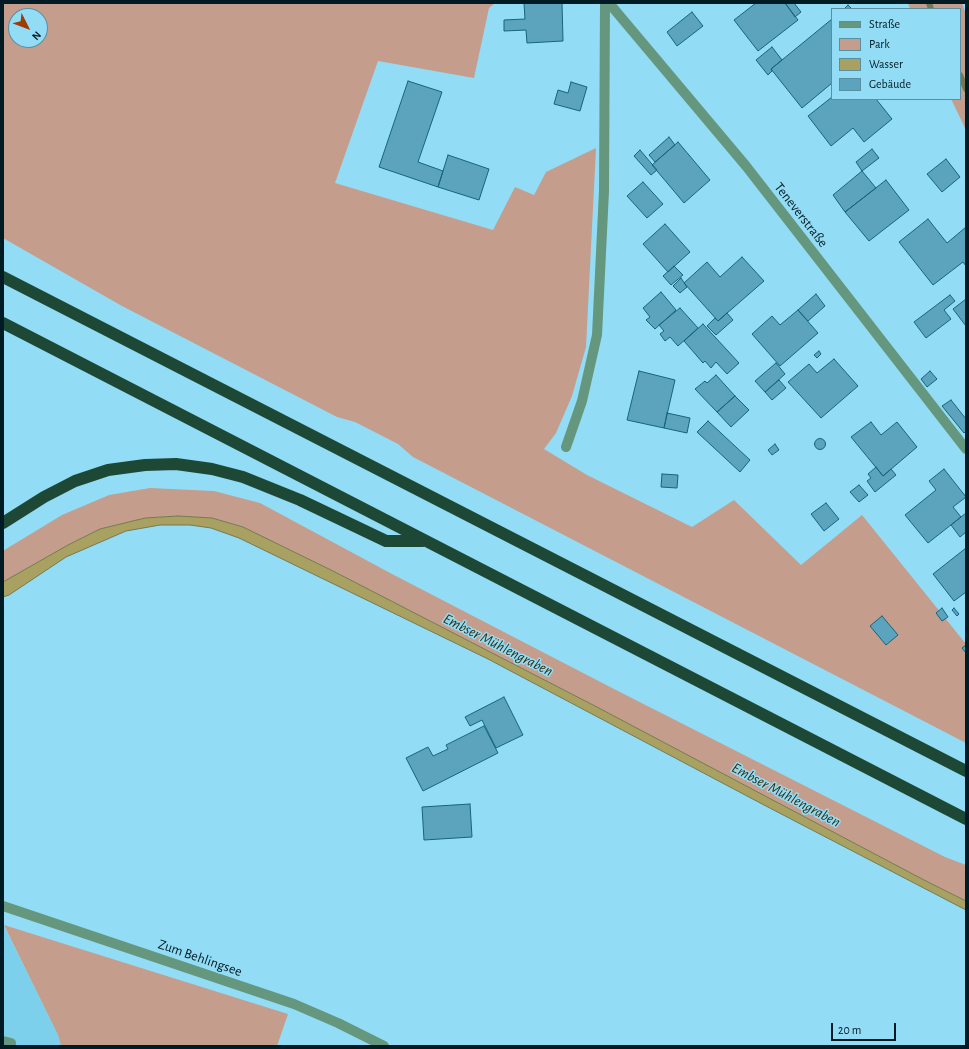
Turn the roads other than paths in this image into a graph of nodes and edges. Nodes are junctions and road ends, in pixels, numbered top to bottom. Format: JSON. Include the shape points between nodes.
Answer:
{"nodes":[{"id":1,"x":605,"y":3,"type":"edge"},
{"id":2,"x":609,"y":3,"type":"edge"},
{"id":3,"x":3,"y":277,"type":"edge"},
{"id":4,"x":3,"y":323,"type":"edge"},
{"id":5,"x":566,"y":447,"type":"dead end"},
{"id":6,"x":966,"y":449,"type":"edge"},
{"id":7,"x":3,"y":522,"type":"edge"},
{"id":8,"x":426,"y":541,"type":"junction"},
{"id":9,"x":966,"y":771,"type":"edge"},
{"id":10,"x":966,"y":819,"type":"edge"},
{"id":11,"x":3,"y":906,"type":"edge"},
{"id":12,"x":384,"y":1046,"type":"edge"}],
"edges":[{"from":1,"to":5,"type":"street","via":[[604,191],[597,335],[582,401]]},
{"from":2,"to":6,"type":"street","name":"Teneverstraße","via":[[746,166]]},
{"from":3,"to":9,"type":"highway"},
{"from":4,"to":8,"type":"highway"},
{"from":7,"to":8,"type":"highway","via":[[75,481],[108,470],[176,464],[212,469],[249,479],[386,541]]},
{"from":8,"to":10,"type":"highway"},
{"from":11,"to":12,"type":"street","name":"Zum Behlingsee","via":[[294,1004]]}]}
